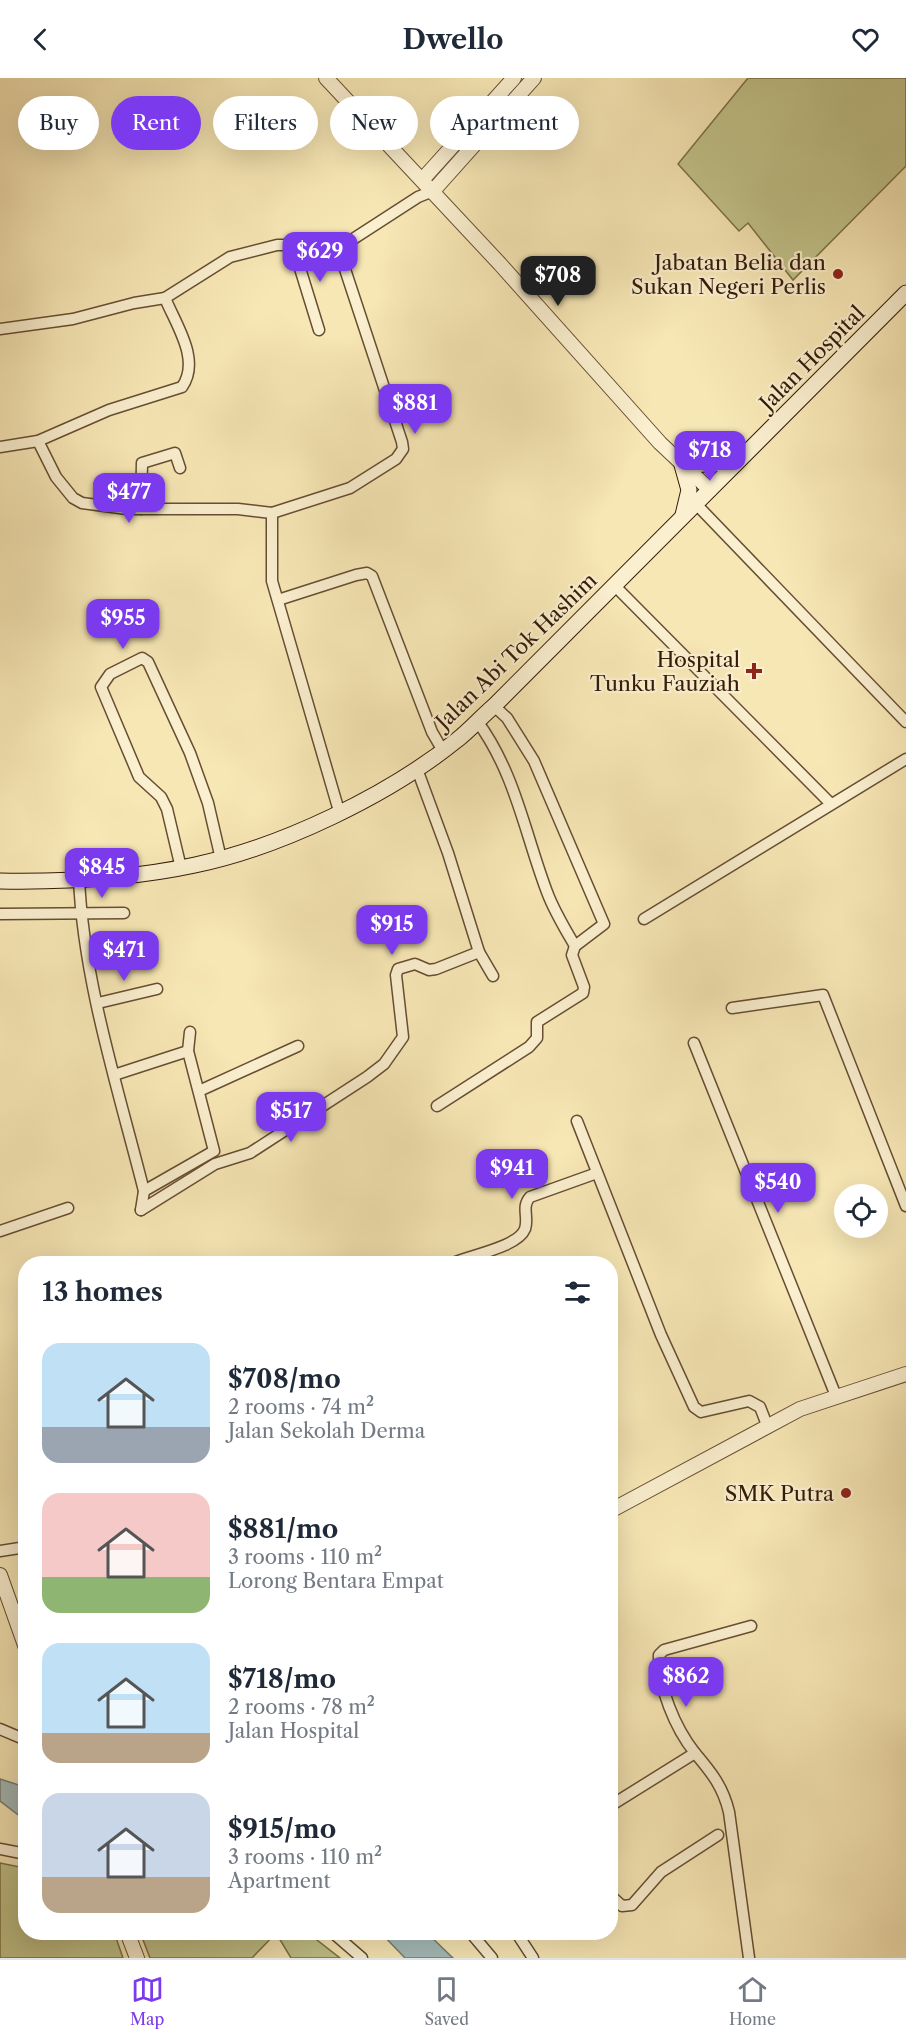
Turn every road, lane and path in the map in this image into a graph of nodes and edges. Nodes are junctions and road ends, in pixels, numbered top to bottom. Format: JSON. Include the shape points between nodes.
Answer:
{"nodes":[{"id":1,"x":326,"y":78,"type":"edge"},
{"id":2,"x":514,"y":78,"type":"edge"},
{"id":3,"x":534,"y":78,"type":"edge"},
{"id":4,"x":422,"y":180,"type":"junction"},
{"id":5,"x":433,"y":191,"type":"junction"},
{"id":6,"x":418,"y":197,"type":"junction"},
{"id":7,"x":337,"y":244,"type":"junction"},
{"id":8,"x":906,"y":293,"type":"edge"},
{"id":9,"x":165,"y":298,"type":"junction"},
{"id":10,"x":0,"y":327,"type":"edge"},
{"id":11,"x":319,"y":330,"type":"dead end"},
{"id":12,"x":38,"y":441,"type":"junction"},
{"id":13,"x":0,"y":447,"type":"edge"},
{"id":14,"x":736,"y":463,"type":"junction"},
{"id":15,"x":682,"y":465,"type":"junction"},
{"id":16,"x":180,"y":468,"type":"dead end"},
{"id":17,"x":710,"y":490,"type":"junction"},
{"id":18,"x":696,"y":504,"type":"junction"},
{"id":19,"x":141,"y":509,"type":"junction"},
{"id":20,"x":272,"y":513,"type":"junction"},
{"id":21,"x":682,"y":518,"type":"junction"},
{"id":22,"x":614,"y":585,"type":"junction"},
{"id":23,"x":278,"y":600,"type":"junction"},
{"id":24,"x":494,"y":706,"type":"junction"},
{"id":25,"x":477,"y":721,"type":"junction"},
{"id":26,"x":906,"y":722,"type":"edge"},
{"id":27,"x":443,"y":751,"type":"junction"},
{"id":28,"x":906,"y":759,"type":"edge"},
{"id":29,"x":417,"y":769,"type":"junction"},
{"id":30,"x":831,"y":804,"type":"junction"},
{"id":31,"x":339,"y":811,"type":"junction"},
{"id":32,"x":221,"y":859,"type":"junction"},
{"id":33,"x":181,"y":868,"type":"junction"},
{"id":34,"x":79,"y":878,"type":"junction"},
{"id":35,"x":0,"y":881,"type":"edge"},
{"id":36,"x":80,"y":913,"type":"junction"},
{"id":37,"x":124,"y":913,"type":"dead end"},
{"id":38,"x":0,"y":914,"type":"edge"},
{"id":39,"x":644,"y":919,"type":"dead end"},
{"id":40,"x":574,"y":946,"type":"junction"},
{"id":41,"x":479,"y":952,"type":"junction"},
{"id":42,"x":493,"y":976,"type":"dead end"},
{"id":43,"x":157,"y":989,"type":"dead end"},
{"id":44,"x":98,"y":1003,"type":"junction"},
{"id":45,"x":732,"y":1008,"type":"dead end"},
{"id":46,"x":190,"y":1032,"type":"dead end"},
{"id":47,"x":694,"y":1043,"type":"dead end"},
{"id":48,"x":298,"y":1046,"type":"dead end"},
{"id":49,"x":188,"y":1051,"type":"junction"},
{"id":50,"x":114,"y":1075,"type":"junction"},
{"id":51,"x":200,"y":1091,"type":"junction"},
{"id":52,"x":437,"y":1106,"type":"dead end"},
{"id":53,"x":577,"y":1121,"type":"dead end"},
{"id":54,"x":597,"y":1173,"type":"junction"},
{"id":55,"x":144,"y":1191,"type":"junction"},
{"id":56,"x":906,"y":1206,"type":"edge"},
{"id":57,"x":68,"y":1208,"type":"dead end"},
{"id":58,"x":0,"y":1232,"type":"edge"},
{"id":59,"x":475,"y":1256,"type":"edge"},
{"id":60,"x":906,"y":1374,"type":"edge"},
{"id":61,"x":836,"y":1396,"type":"junction"},
{"id":62,"x":767,"y":1425,"type":"junction"},
{"id":63,"x":618,"y":1507,"type":"edge"},
{"id":64,"x":18,"y":1548,"type":"edge"},
{"id":65,"x":0,"y":1551,"type":"edge"},
{"id":66,"x":0,"y":1575,"type":"edge"},
{"id":67,"x":18,"y":1626,"type":"edge"},
{"id":68,"x":751,"y":1626,"type":"dead end"},
{"id":69,"x":0,"y":1730,"type":"edge"},
{"id":70,"x":18,"y":1737,"type":"edge"},
{"id":71,"x":695,"y":1753,"type":"junction"},
{"id":72,"x":618,"y":1801,"type":"edge"},
{"id":73,"x":718,"y":1835,"type":"dead end"},
{"id":74,"x":0,"y":1849,"type":"edge"},
{"id":75,"x":18,"y":1852,"type":"edge"},
{"id":76,"x":618,"y":1902,"type":"edge"},
{"id":77,"x":130,"y":1940,"type":"edge"},
{"id":78,"x":342,"y":1940,"type":"edge"},
{"id":79,"x":477,"y":1940,"type":"edge"},
{"id":80,"x":521,"y":1940,"type":"edge"},
{"id":81,"x":137,"y":1958,"type":"edge"},
{"id":82,"x":362,"y":1958,"type":"edge"},
{"id":83,"x":492,"y":1958,"type":"edge"},
{"id":84,"x":533,"y":1958,"type":"edge"},
{"id":85,"x":749,"y":1958,"type":"edge"}],
"edges":[{"from":1,"to":4,"type":"street"},
{"from":2,"to":4,"type":"street"},
{"from":3,"to":5,"type":"street"},
{"from":4,"to":5,"type":"street"},
{"from":4,"to":6,"type":"street"},
{"from":5,"to":6,"type":"street"},
{"from":5,"to":15,"type":"street"},
{"from":6,"to":7,"type":"street","via":[[350,241]]},
{"from":7,"to":9,"type":"street","via":[[278,245],[230,257]]},
{"from":7,"to":11,"type":"street","via":[[304,257],[299,265]]},
{"from":7,"to":20,"type":"street","via":[[403,449],[396,459],[350,488]]},
{"from":8,"to":14,"type":"main road","name":"Jalan Hospital"},
{"from":9,"to":10,"type":"street","via":[[73,319]]},
{"from":9,"to":12,"type":"street","via":[[190,360],[188,378],[182,387],[108,410]]},
{"from":12,"to":13,"type":"street"},
{"from":12,"to":19,"type":"street","via":[[56,477],[77,501]]},
{"from":14,"to":15,"type":"main road"},
{"from":14,"to":17,"type":"main road","name":"Jalan Hospital"},
{"from":15,"to":17,"type":"street"},
{"from":15,"to":21,"type":"main road","via":[[688,490]]},
{"from":16,"to":19,"type":"street","via":[[175,453],[142,463]]},
{"from":17,"to":18,"type":"main road","name":"Jalan Hospital"},
{"from":18,"to":21,"type":"main road","name":"Jalan Abi Tok Hashim"},
{"from":18,"to":26,"type":"street"},
{"from":19,"to":20,"type":"street"},
{"from":20,"to":23,"type":"street","via":[[270,565]]},
{"from":21,"to":22,"type":"main road","name":"Jalan Abi Tok Hashim"},
{"from":22,"to":24,"type":"main road","name":"Jalan Abi Tok Hashim"},
{"from":22,"to":30,"type":"street"},
{"from":23,"to":27,"type":"street","via":[[356,575],[372,576],[432,732]]},
{"from":23,"to":31,"type":"street"},
{"from":24,"to":25,"type":"main road","name":"Jalan Abi Tok Hashim"},
{"from":24,"to":40,"type":"street","via":[[507,718],[534,761],[603,920],[601,928]]},
{"from":25,"to":27,"type":"main road","name":"Jalan Abi Tok Hashim"},
{"from":25,"to":40,"type":"street","via":[[494,744],[513,785],[547,893]]},
{"from":27,"to":29,"type":"main road","name":"Jalan Abi Tok Hashim"},
{"from":28,"to":30,"type":"street"},
{"from":29,"to":31,"type":"main road","name":"Jalan Abi Tok Hashim"},
{"from":29,"to":41,"type":"street"},
{"from":30,"to":39,"type":"street"},
{"from":31,"to":32,"type":"main road","name":"Jalan Abi Tok Hashim","via":[[271,842]]},
{"from":32,"to":33,"type":"main road","name":"Jalan Abi Tok Hashim"},
{"from":32,"to":33,"type":"street","via":[[208,803],[190,753],[148,662],[137,658],[110,674],[101,687],[139,777],[161,797],[167,809]]},
{"from":33,"to":34,"type":"main road","name":"Jalan Abi Tok Hashim"},
{"from":34,"to":35,"type":"main road","name":"Jalan Abi Tok Hashim"},
{"from":34,"to":36,"type":"street"},
{"from":36,"to":37,"type":"street"},
{"from":36,"to":38,"type":"street"},
{"from":36,"to":44,"type":"street"},
{"from":40,"to":52,"type":"street","via":[[572,960],[583,993],[537,1022],[537,1038],[529,1047]]},
{"from":41,"to":42,"type":"street"},
{"from":41,"to":55,"type":"street","via":[[436,969],[415,964],[398,969],[403,1037],[384,1064],[367,1077],[250,1152],[215,1164],[141,1210]]},
{"from":43,"to":44,"type":"street"},
{"from":44,"to":50,"type":"street"},
{"from":45,"to":56,"type":"street","via":[[823,995]]},
{"from":46,"to":49,"type":"street"},
{"from":47,"to":61,"type":"street"},
{"from":48,"to":51,"type":"street"},
{"from":49,"to":50,"type":"street"},
{"from":49,"to":51,"type":"street"},
{"from":50,"to":55,"type":"street"},
{"from":51,"to":55,"type":"street","via":[[213,1151]]},
{"from":53,"to":54,"type":"street"},
{"from":54,"to":59,"type":"street","via":[[530,1197],[525,1205],[526,1225],[521,1235]]},
{"from":54,"to":62,"type":"street","via":[[693,1407],[701,1413],[749,1401],[760,1407]]},
{"from":57,"to":58,"type":"street"},
{"from":60,"to":61,"type":"street"},
{"from":61,"to":62,"type":"street"},
{"from":62,"to":63,"type":"street"},
{"from":64,"to":65,"type":"street"},
{"from":66,"to":67,"type":"street"},
{"from":68,"to":71,"type":"street","via":[[664,1650],[659,1655],[669,1704]]},
{"from":69,"to":70,"type":"street"},
{"from":71,"to":72,"type":"street"},
{"from":71,"to":85,"type":"street","via":[[715,1776],[727,1802]]},
{"from":73,"to":76,"type":"street","via":[[662,1872],[632,1905]]},
{"from":74,"to":75,"type":"street"},
{"from":77,"to":81,"type":"street"},
{"from":78,"to":82,"type":"street"},
{"from":79,"to":83,"type":"street"},
{"from":80,"to":84,"type":"street"}]}
